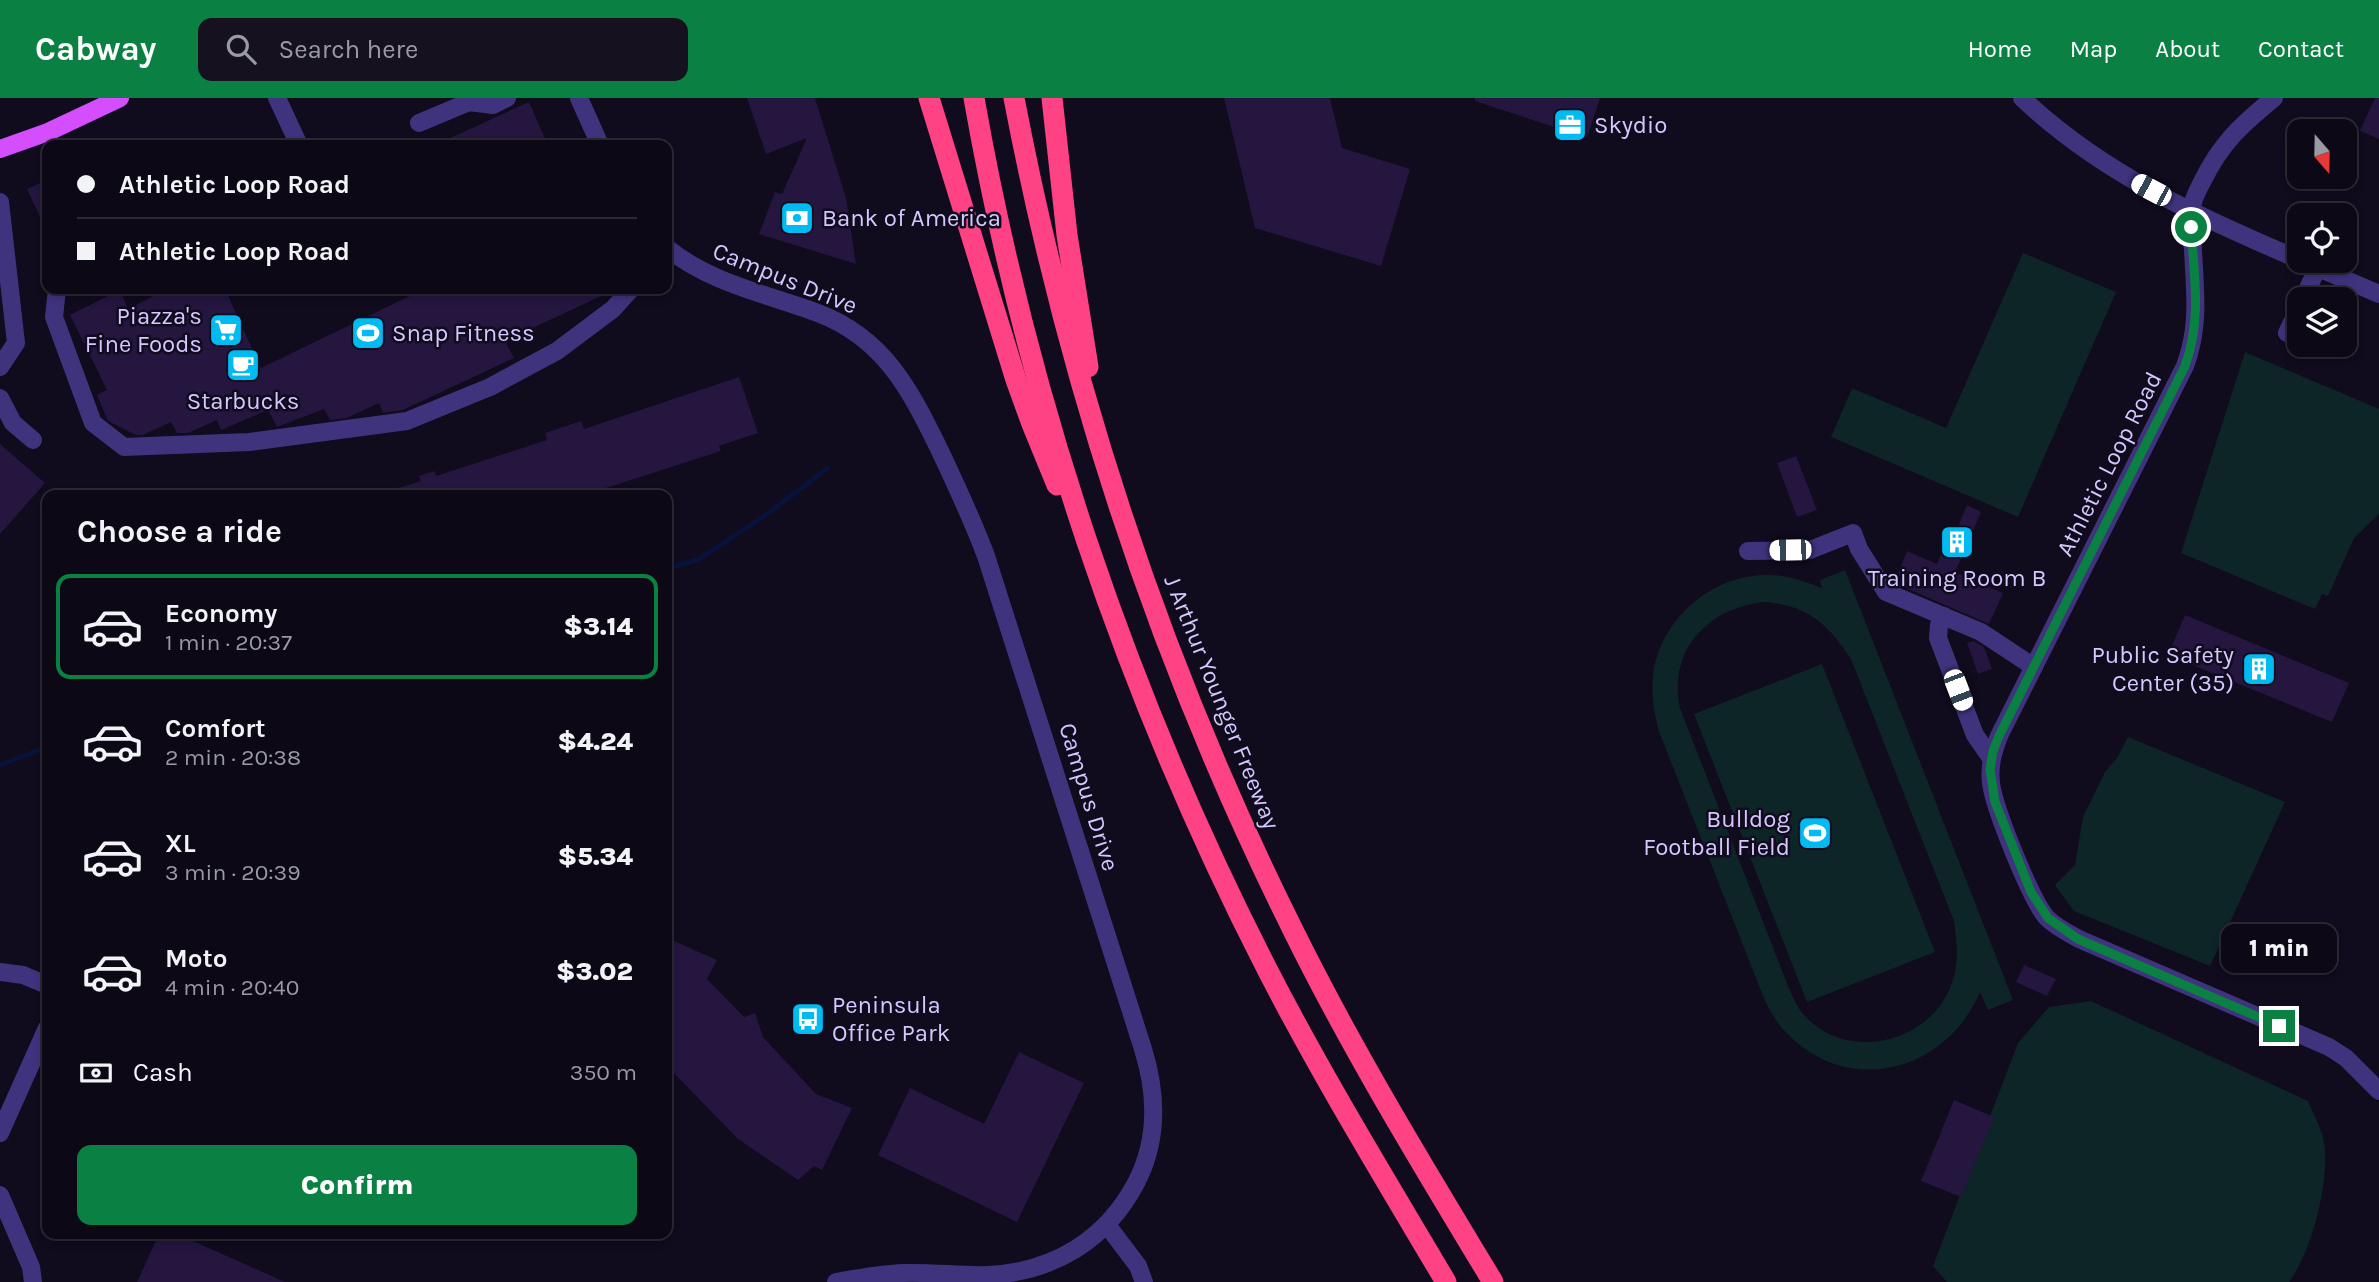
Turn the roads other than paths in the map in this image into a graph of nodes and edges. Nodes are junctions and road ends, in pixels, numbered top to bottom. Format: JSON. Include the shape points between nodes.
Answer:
{"nodes":[{"id":1,"x":120,"y":98,"type":"edge"},
{"id":2,"x":277,"y":98,"type":"edge"},
{"id":3,"x":507,"y":98,"type":"edge"},
{"id":4,"x":579,"y":98,"type":"edge"},
{"id":5,"x":929,"y":98,"type":"edge"},
{"id":6,"x":974,"y":98,"type":"edge"},
{"id":7,"x":1014,"y":98,"type":"edge"},
{"id":8,"x":1052,"y":98,"type":"edge"},
{"id":9,"x":2022,"y":98,"type":"edge"},
{"id":10,"x":2274,"y":98,"type":"edge"},
{"id":11,"x":419,"y":123,"type":"dead end"},
{"id":12,"x":297,"y":140,"type":"edge"},
{"id":13,"x":598,"y":140,"type":"edge"},
{"id":14,"x":0,"y":149,"type":"edge"},
{"id":15,"x":0,"y":202,"type":"edge"},
{"id":16,"x":2191,"y":212,"type":"junction"},
{"id":17,"x":672,"y":251,"type":"edge"},
{"id":18,"x":2287,"y":255,"type":"edge"},
{"id":19,"x":2330,"y":273,"type":"edge"},
{"id":20,"x":56,"y":294,"type":"edge"},
{"id":21,"x":626,"y":294,"type":"edge"},
{"id":22,"x":2379,"y":294,"type":"edge"},
{"id":23,"x":0,"y":367,"type":"edge"},
{"id":24,"x":0,"y":398,"type":"edge"},
{"id":25,"x":33,"y":440,"type":"dead end"},
{"id":26,"x":1100,"y":449,"type":"junction"},
{"id":27,"x":1748,"y":551,"type":"dead end"},
{"id":28,"x":1104,"y":590,"type":"junction"},
{"id":29,"x":1944,"y":616,"type":"junction"},
{"id":30,"x":2034,"y":667,"type":"junction"},
{"id":31,"x":1992,"y":758,"type":"junction"},
{"id":32,"x":0,"y":972,"type":"edge"},
{"id":33,"x":42,"y":983,"type":"edge"},
{"id":34,"x":42,"y":1039,"type":"edge"},
{"id":35,"x":2379,"y":1091,"type":"edge"},
{"id":36,"x":0,"y":1133,"type":"edge"},
{"id":37,"x":0,"y":1195,"type":"edge"},
{"id":38,"x":1107,"y":1225,"type":"junction"},
{"id":39,"x":0,"y":1231,"type":"edge"},
{"id":40,"x":17,"y":1239,"type":"junction"},
{"id":41,"x":1141,"y":1274,"type":"edge"},
{"id":42,"x":33,"y":1282,"type":"edge"},
{"id":43,"x":836,"y":1282,"type":"edge"},
{"id":44,"x":1158,"y":1282,"type":"edge"},
{"id":45,"x":1446,"y":1282,"type":"edge"},
{"id":46,"x":1493,"y":1282,"type":"edge"}],
"edges":[{"from":1,"to":14,"type":"main road"},
{"from":2,"to":12,"type":"street"},
{"from":3,"to":11,"type":"street","via":[[493,105],[469,102]]},
{"from":4,"to":13,"type":"street"},
{"from":5,"to":28,"type":"highway","via":[[1032,425]]},
{"from":6,"to":28,"type":"highway","via":[[1031,355]]},
{"from":7,"to":26,"type":"highway","name":"J Arthur Younger Freeway","via":[[1047,256]]},
{"from":8,"to":26,"type":"highway","via":[[1067,235]]},
{"from":9,"to":16,"type":"street","via":[[2094,157]]},
{"from":10,"to":16,"type":"street","via":[[2228,138],[2203,179]]},
{"from":15,"to":23,"type":"street","via":[[16,344]]},
{"from":16,"to":18,"type":"street"},
{"from":16,"to":30,"type":"street","name":"Athletic Loop Road","via":[[2196,310],[2192,349]]},
{"from":17,"to":38,"type":"street","name":"Campus Drive","via":[[707,274],[819,313],[858,333],[908,388],[961,496],[986,556],[1150,1070],[1153,1116],[1147,1153],[1134,1187]]},
{"from":19,"to":22,"type":"street"},
{"from":20,"to":21,"type":"street","via":[[54,317],[93,424],[124,447],[249,442],[407,421],[490,387],[557,351]]},
{"from":24,"to":25,"type":"street","via":[[13,423]]},
{"from":26,"to":46,"type":"highway","name":"J Arthur Younger Freeway","via":[[1189,701],[1268,881],[1347,1034]]},
{"from":27,"to":29,"type":"street","via":[[1810,550],[1853,533],[1886,592]]},
{"from":28,"to":45,"type":"highway","via":[[1174,769],[1248,931],[1325,1076]]},
{"from":29,"to":30,"type":"street","via":[[1981,632]]},
{"from":29,"to":31,"type":"street","via":[[1938,638],[1975,735]]},
{"from":30,"to":31,"type":"street","name":"Athletic Loop Road"},
{"from":31,"to":35,"type":"street","name":"Athletic Loop Road","via":[[1995,802],[2031,892],[2048,918],[2078,939],[2329,1047]]},
{"from":32,"to":33,"type":"street"},
{"from":34,"to":36,"type":"street"},
{"from":37,"to":40,"type":"street"},
{"from":38,"to":41,"type":"street"},
{"from":38,"to":43,"type":"street","name":"Campus Drive","via":[[1066,1256],[1020,1271],[902,1273]]},
{"from":39,"to":40,"type":"street"},
{"from":40,"to":42,"type":"street"},
{"from":41,"to":44,"type":"street"}]}
